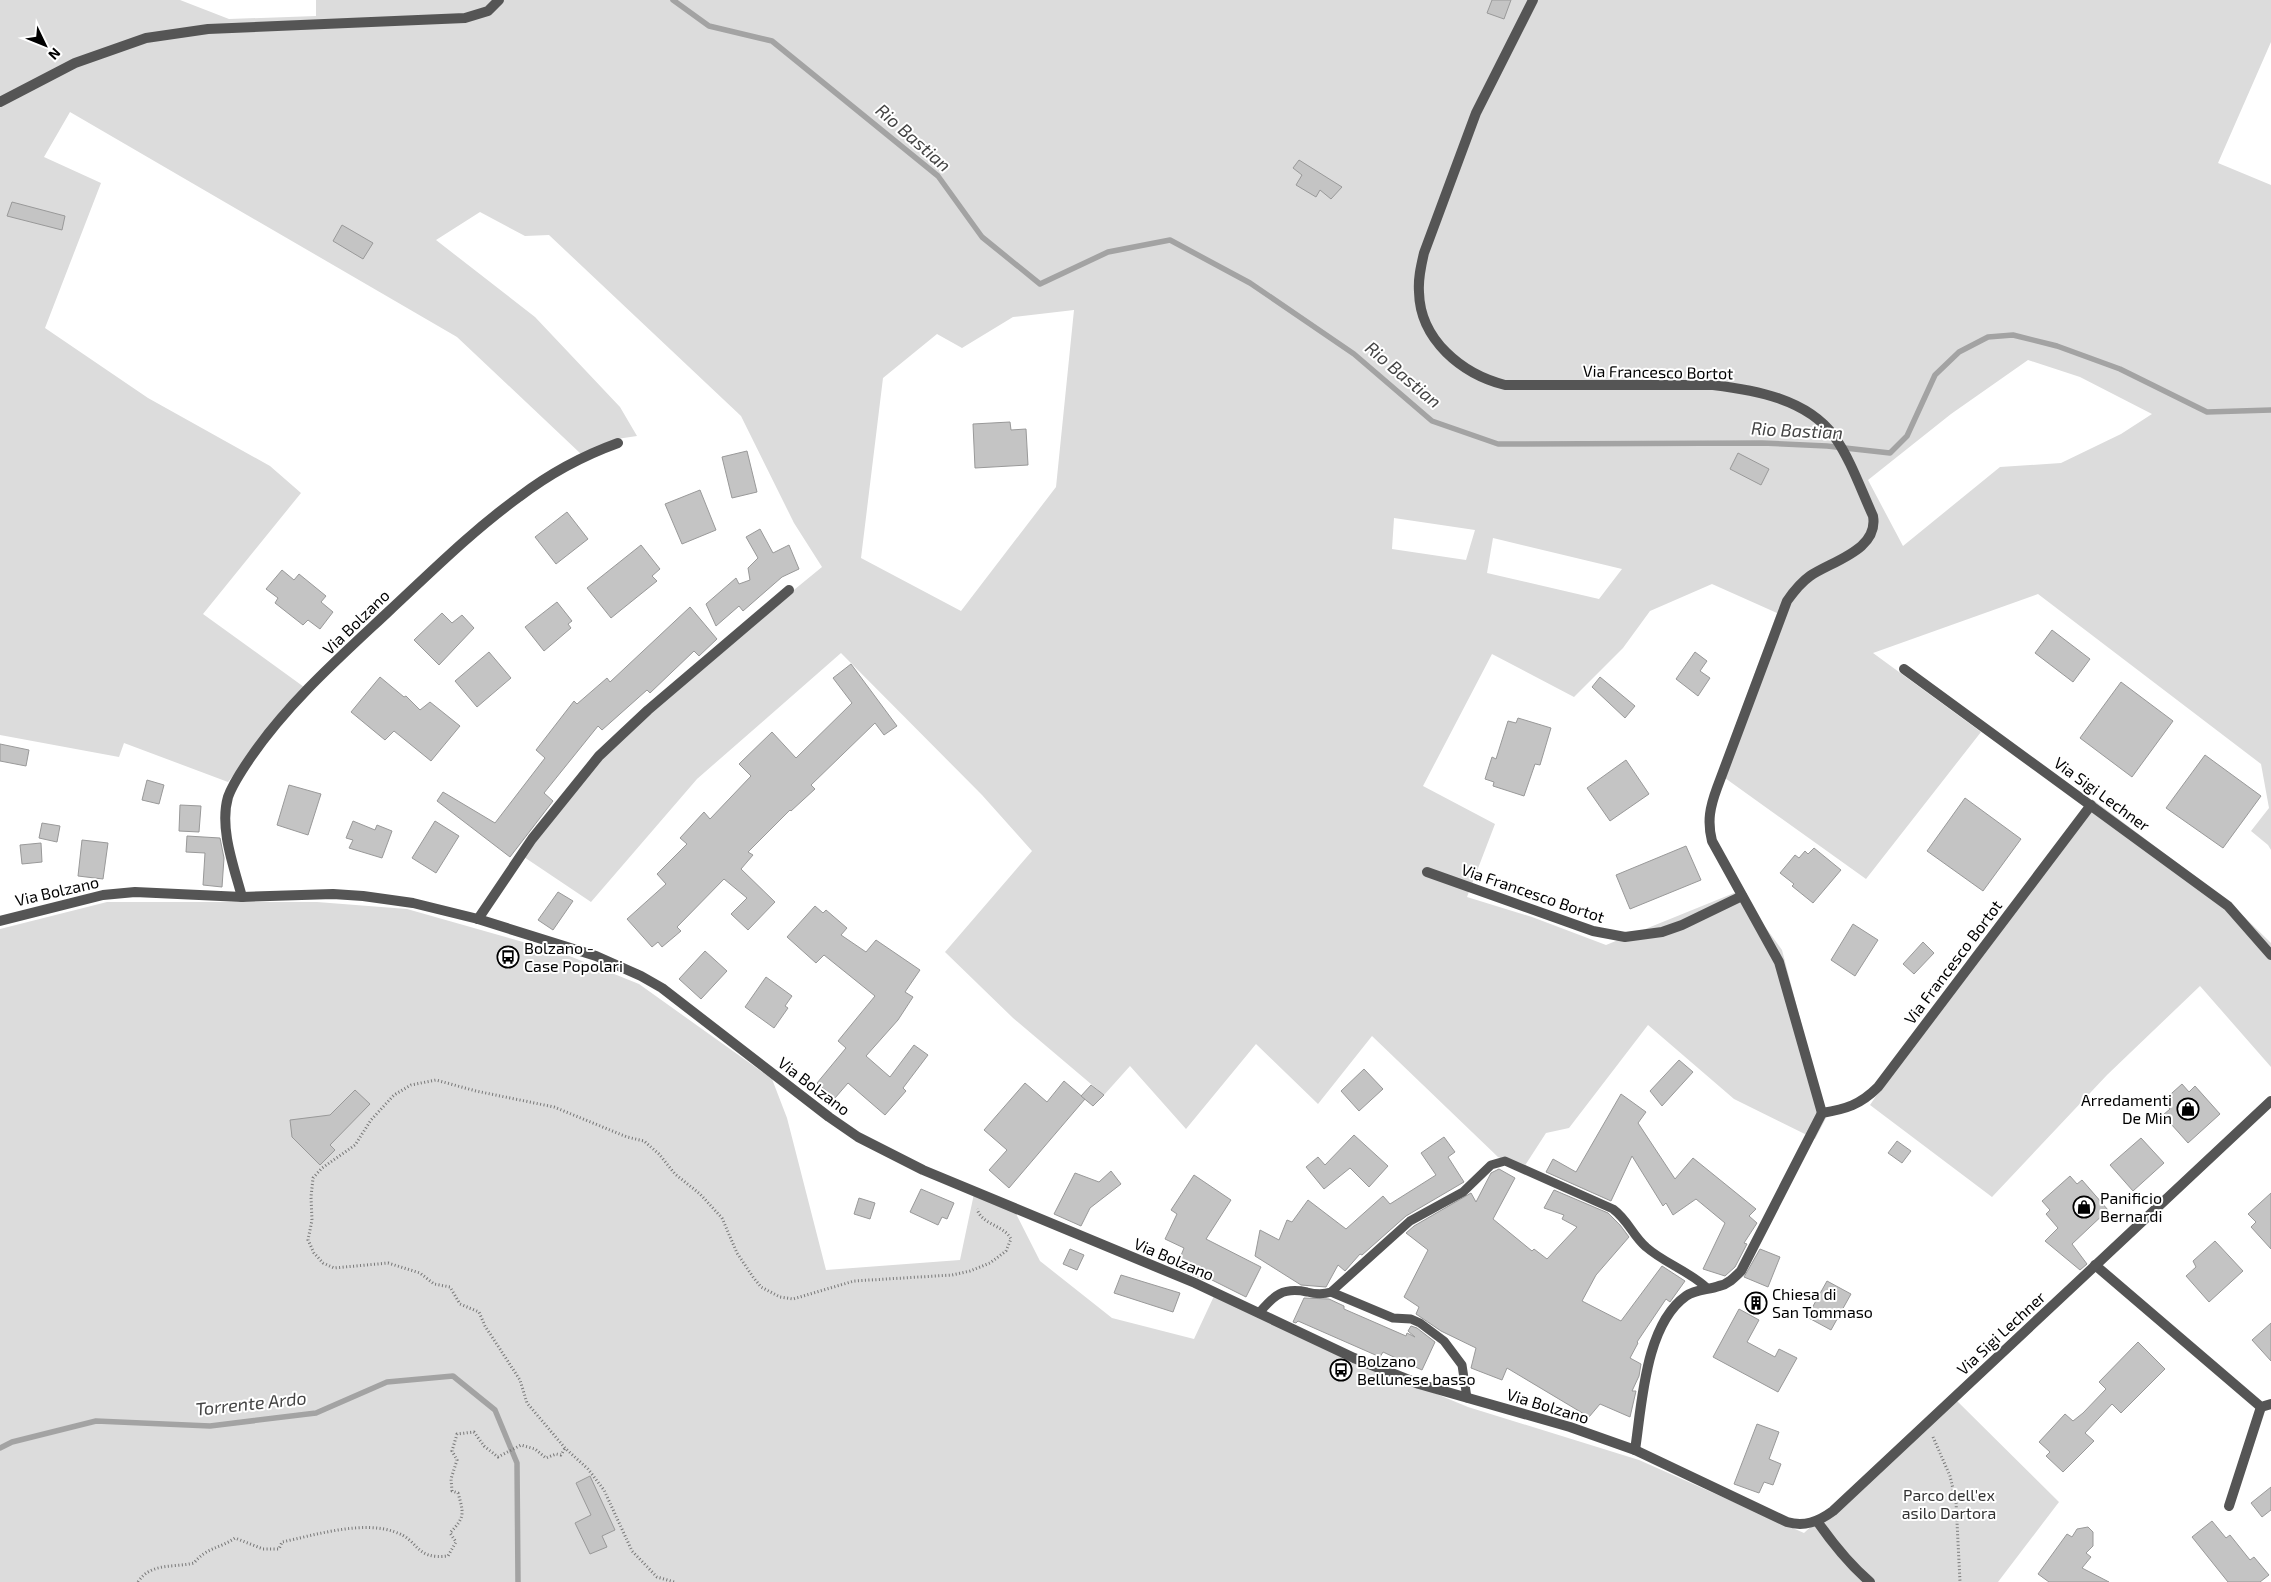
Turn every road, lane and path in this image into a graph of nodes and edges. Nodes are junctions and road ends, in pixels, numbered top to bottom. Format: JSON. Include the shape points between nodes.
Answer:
{"nodes":[{"id":1,"x":499,"y":0,"type":"edge"},
{"id":2,"x":1533,"y":0,"type":"edge"},
{"id":3,"x":0,"y":102,"type":"edge"},
{"id":4,"x":618,"y":443,"type":"dead end"},
{"id":5,"x":789,"y":590,"type":"dead end"},
{"id":6,"x":1904,"y":669,"type":"dead end"},
{"id":7,"x":2091,"y":804,"type":"junction"},
{"id":8,"x":1427,"y":872,"type":"dead end"},
{"id":9,"x":1742,"y":896,"type":"junction"},
{"id":10,"x":242,"y":897,"type":"junction"},
{"id":11,"x":478,"y":919,"type":"junction"},
{"id":12,"x":0,"y":920,"type":"edge"},
{"id":13,"x":2271,"y":955,"type":"edge"},
{"id":14,"x":2271,"y":1101,"type":"edge"},
{"id":15,"x":1822,"y":1113,"type":"junction"},
{"id":16,"x":981,"y":1194,"type":"junction"},
{"id":17,"x":2095,"y":1265,"type":"junction"},
{"id":18,"x":1707,"y":1288,"type":"junction"},
{"id":19,"x":1331,"y":1292,"type":"junction"},
{"id":20,"x":1259,"y":1313,"type":"junction"},
{"id":21,"x":1468,"y":1398,"type":"junction"},
{"id":22,"x":2266,"y":1405,"type":"edge"},
{"id":23,"x":1927,"y":1423,"type":"junction"},
{"id":24,"x":565,"y":1448,"type":"junction"},
{"id":25,"x":1635,"y":1450,"type":"junction"},
{"id":26,"x":2230,"y":1506,"type":"dead end"},
{"id":27,"x":1817,"y":1521,"type":"junction"},
{"id":28,"x":138,"y":1582,"type":"edge"},
{"id":29,"x":674,"y":1582,"type":"edge"},
{"id":30,"x":1870,"y":1582,"type":"edge"},
{"id":31,"x":1960,"y":1582,"type":"edge"}],
"edges":[{"from":1,"to":3,"type":"street","via":[[488,11],[465,18],[208,29],[146,38],[75,63]]},
{"from":2,"to":9,"type":"street","name":"Via Francesco Bortot","via":[[1476,113],[1424,253],[1419,294],[1424,315],[1441,347],[1470,372],[1487,381],[1505,385],[1713,385],[1742,388],[1788,402],[1822,422],[1834,437],[1873,516],[1873,530],[1856,551],[1811,576],[1796,587],[1787,601],[1710,809],[1708,826],[1712,841]]},
{"from":4,"to":10,"type":"street","name":"Via Bolzano","via":[[557,471],[479,528],[315,683],[268,735],[242,769],[228,797],[227,829]]},
{"from":5,"to":11,"type":"street","via":[[599,756],[532,839]]},
{"from":6,"to":7,"type":"street","name":"Via Sigi Lechner"},
{"from":7,"to":13,"type":"street","name":"Via Sigi Lechner","via":[[2228,906]]},
{"from":7,"to":15,"type":"street","name":"Via Francesco Bortot","via":[[1878,1087],[1854,1105]]},
{"from":8,"to":9,"type":"street","name":"Via Francesco Bortot","via":[[1593,931],[1625,937],[1662,932],[1682,925]]},
{"from":9,"to":15,"type":"street","name":"Via Francesco Bortot","via":[[1779,962]]},
{"from":10,"to":11,"type":"street","name":"Via Bolzano","via":[[363,896],[413,903]]},
{"from":10,"to":12,"type":"street","name":"Via Bolzano","via":[[135,892],[103,895]]},
{"from":11,"to":16,"type":"street","name":"Via Bolzano","via":[[596,956],[641,976],[686,1006],[858,1137],[923,1170]]},
{"from":14,"to":17,"type":"street","name":"Via Sigi Lechner"},
{"from":15,"to":18,"type":"street","via":[[1741,1271],[1730,1282]]},
{"from":16,"to":20,"type":"street","name":"Via Bolzano"},
{"from":16,"to":24,"type":"path","via":[[976,1205],[979,1214],[1011,1239],[1006,1251],[990,1263],[952,1275],[854,1282],[793,1299],[780,1297],[761,1287],[753,1277],[737,1253],[722,1218],[644,1141],[554,1107],[436,1080],[411,1085],[394,1095],[371,1120],[355,1145],[313,1178],[308,1240],[314,1253],[323,1263],[334,1268],[388,1263],[420,1273],[434,1284],[450,1287],[460,1304],[479,1312],[520,1380],[527,1403]]},
{"from":17,"to":22,"type":"street"},
{"from":17,"to":23,"type":"street","name":"Via Sigi Lechner"},
{"from":18,"to":19,"type":"lane","via":[[1647,1248],[1613,1209],[1506,1162],[1499,1162],[1491,1165],[1463,1192],[1410,1222]]},
{"from":18,"to":25,"type":"street","via":[[1694,1291],[1680,1300],[1659,1332],[1650,1357]]},
{"from":19,"to":20,"type":"lane","via":[[1318,1295],[1293,1289],[1285,1291]]},
{"from":19,"to":21,"type":"lane","via":[[1393,1318],[1411,1319],[1444,1341],[1462,1365]]},
{"from":20,"to":21,"type":"street","name":"Via Bolzano","via":[[1354,1358],[1419,1384]]},
{"from":21,"to":25,"type":"street","name":"Via Bolzano"},
{"from":22,"to":26,"type":"street"},
{"from":23,"to":27,"type":"street","name":"Via Sigi Lechner","via":[[1833,1511]]},
{"from":23,"to":31,"type":"path","via":[[1950,1476],[1956,1502]]},
{"from":24,"to":28,"type":"path","via":[[561,1455],[546,1458],[535,1449],[521,1445],[498,1457],[474,1432],[457,1434],[452,1451],[457,1460],[451,1479],[452,1491],[458,1494],[464,1513],[450,1532],[456,1542],[448,1556],[428,1556],[396,1532],[372,1528],[343,1529],[282,1542],[279,1548],[262,1549],[235,1538],[203,1552],[194,1563],[162,1566],[144,1574]]},
{"from":24,"to":29,"type":"path","via":[[588,1469],[604,1490],[632,1551],[657,1577]]},
{"from":25,"to":27,"type":"street","name":"Via Bolzano","via":[[1786,1522],[1797,1525]]},
{"from":27,"to":30,"type":"street","via":[[1833,1544]]}]}
